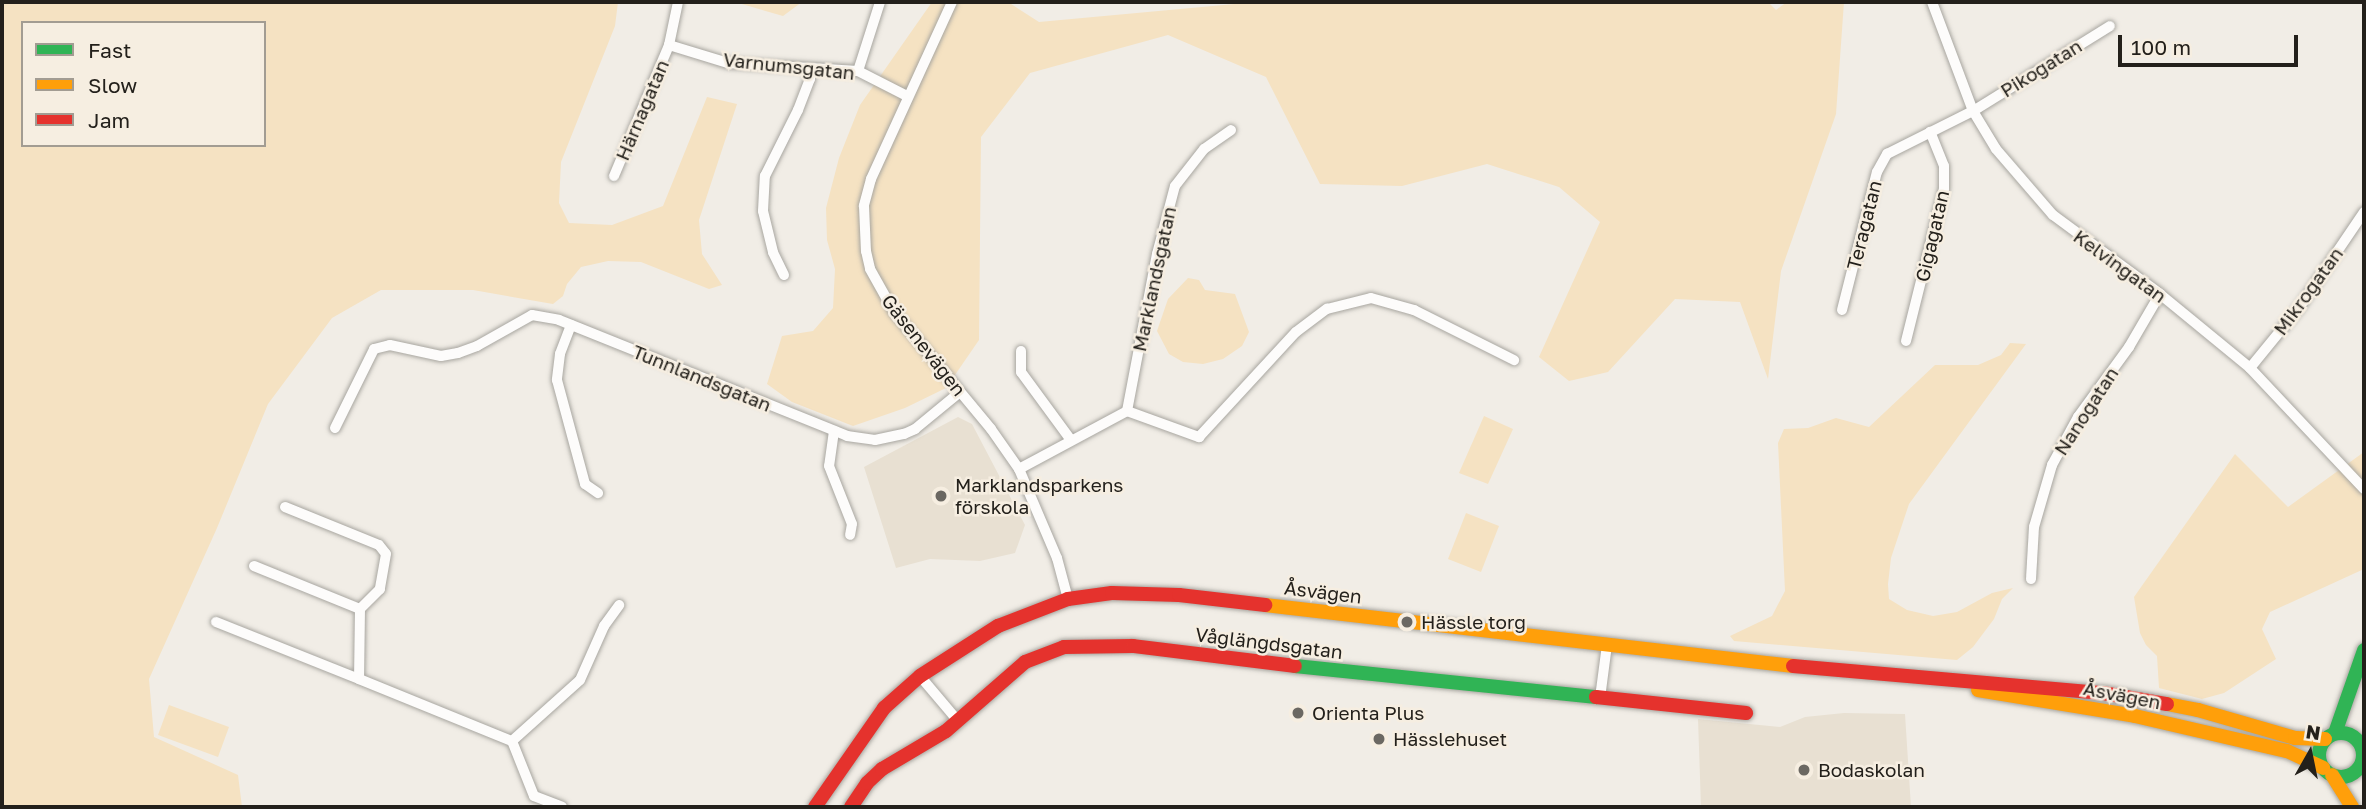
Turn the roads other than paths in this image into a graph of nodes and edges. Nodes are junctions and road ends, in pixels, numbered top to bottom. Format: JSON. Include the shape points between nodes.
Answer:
{"nodes":[{"id":1,"x":678,"y":2,"type":"edge"},
{"id":2,"x":880,"y":2,"type":"edge"},
{"id":3,"x":952,"y":2,"type":"edge"},
{"id":4,"x":1932,"y":2,"type":"edge"},
{"id":5,"x":2110,"y":26,"type":"dead end"},
{"id":6,"x":669,"y":45,"type":"junction"},
{"id":7,"x":810,"y":70,"type":"junction"},
{"id":8,"x":858,"y":71,"type":"junction"},
{"id":9,"x":907,"y":96,"type":"junction"},
{"id":10,"x":1973,"y":111,"type":"junction"},
{"id":11,"x":1231,"y":130,"type":"dead end"},
{"id":12,"x":1930,"y":132,"type":"junction"},
{"id":13,"x":614,"y":176,"type":"dead end"},
{"id":14,"x":2364,"y":212,"type":"edge"},
{"id":15,"x":785,"y":275,"type":"dead end"},
{"id":16,"x":2160,"y":294,"type":"junction"},
{"id":17,"x":1842,"y":310,"type":"dead end"},
{"id":18,"x":571,"y":325,"type":"junction"},
{"id":19,"x":1906,"y":341,"type":"dead end"},
{"id":20,"x":1021,"y":351,"type":"dead end"},
{"id":21,"x":1514,"y":360,"type":"dead end"},
{"id":22,"x":2250,"y":368,"type":"junction"},
{"id":23,"x":960,"y":392,"type":"junction"},
{"id":24,"x":1127,"y":411,"type":"junction"},
{"id":25,"x":335,"y":428,"type":"dead end"},
{"id":26,"x":834,"y":431,"type":"junction"},
{"id":27,"x":1071,"y":440,"type":"junction"},
{"id":28,"x":1019,"y":469,"type":"junction"},
{"id":29,"x":2364,"y":489,"type":"edge"},
{"id":30,"x":598,"y":493,"type":"dead end"},
{"id":31,"x":285,"y":507,"type":"dead end"},
{"id":32,"x":850,"y":535,"type":"dead end"},
{"id":33,"x":254,"y":566,"type":"dead end"},
{"id":34,"x":2031,"y":579,"type":"dead end"},
{"id":35,"x":1068,"y":599,"type":"junction"},
{"id":36,"x":619,"y":605,"type":"dead end"},
{"id":37,"x":360,"y":609,"type":"junction"},
{"id":38,"x":216,"y":622,"type":"dead end"},
{"id":39,"x":1607,"y":645,"type":"junction"},
{"id":40,"x":2364,"y":650,"type":"edge"},
{"id":41,"x":920,"y":677,"type":"junction"},
{"id":42,"x":1908,"y":678,"type":"junction"},
{"id":43,"x":359,"y":679,"type":"junction"},
{"id":44,"x":2349,"y":697,"type":"junction"},
{"id":45,"x":1600,"y":698,"type":"junction"},
{"id":46,"x":1746,"y":712,"type":"dead end"},
{"id":47,"x":958,"y":721,"type":"junction"},
{"id":48,"x":2330,"y":736,"type":"junction"},
{"id":49,"x":512,"y":741,"type":"junction"},
{"id":50,"x":2361,"y":748,"type":"edge"},
{"id":51,"x":2328,"y":771,"type":"junction"},
{"id":52,"x":2356,"y":775,"type":"edge"},
{"id":53,"x":2351,"y":805,"type":"edge"},
{"id":54,"x":562,"y":807,"type":"edge"},
{"id":55,"x":815,"y":807,"type":"edge"},
{"id":56,"x":851,"y":807,"type":"edge"}],
"edges":[{"from":1,"to":6,"type":"street"},
{"from":2,"to":8,"type":"street"},
{"from":3,"to":9,"type":"street","name":"Gäsenevägen"},
{"from":4,"to":10,"type":"street","name":"Kelvingatan"},
{"from":5,"to":10,"type":"street","name":"Pikogatan"},
{"from":6,"to":7,"type":"street","name":"Varnumsgatan","via":[[728,63]]},
{"from":6,"to":13,"type":"street","name":"Härnagatan"},
{"from":7,"to":8,"type":"street","name":"Varnumsgatan"},
{"from":7,"to":15,"type":"street","via":[[798,110],[765,176],[762,211],[773,252]]},
{"from":8,"to":9,"type":"street","name":"Varnumsgatan"},
{"from":9,"to":23,"type":"street","name":"Gäsenevägen","via":[[871,179],[864,206],[866,251],[870,269],[894,312]]},
{"from":10,"to":12,"type":"street","name":"Teragatan"},
{"from":10,"to":16,"type":"street","name":"Kelvingatan","via":[[1996,149],[2053,215]]},
{"from":11,"to":24,"type":"street","name":"Marklandsgatan","via":[[1204,149],[1175,186],[1156,258]]},
{"from":12,"to":17,"type":"street","name":"Teragatan","via":[[1887,154],[1877,172]]},
{"from":12,"to":19,"type":"street","name":"Gigagatan","via":[[1944,166],[1944,189]]},
{"from":14,"to":22,"type":"street","name":"Mikrogatan"},
{"from":16,"to":22,"type":"street","name":"Kelvingatan"},
{"from":16,"to":34,"type":"street","name":"Nanogatan","via":[[2078,417],[2052,465],[2034,527]]},
{"from":18,"to":25,"type":"street","name":"Tunnlandsgatan","via":[[532,316],[477,346],[441,356],[390,345],[374,349]]},
{"from":18,"to":26,"type":"street","name":"Tunnlandsgatan"},
{"from":18,"to":30,"type":"street","via":[[560,354],[557,380],[585,484]]},
{"from":20,"to":27,"type":"street","via":[[1021,372]]},
{"from":21,"to":24,"type":"street","via":[[1414,310],[1371,298],[1326,309],[1296,332],[1199,437]]},
{"from":22,"to":29,"type":"street","name":"Kelvingatan"},
{"from":23,"to":26,"type":"street","name":"Tunnlandsgatan","via":[[904,434],[875,440]]},
{"from":23,"to":28,"type":"street","name":"Gäsenevägen"},
{"from":24,"to":27,"type":"street"},
{"from":26,"to":32,"type":"street","via":[[829,466],[852,524]]},
{"from":27,"to":28,"type":"street"},
{"from":28,"to":35,"type":"street","name":"Gäsenevägen","via":[[1057,558]]},
{"from":31,"to":37,"type":"street","via":[[379,545],[386,554],[380,589]]},
{"from":33,"to":37,"type":"street"},
{"from":35,"to":39,"type":"street","name":"Åsvägen","via":[[1112,593],[1179,595]]},
{"from":35,"to":41,"type":"street","name":"Åsvägen","via":[[998,626]]},
{"from":36,"to":49,"type":"street","via":[[604,626],[580,680]]},
{"from":37,"to":43,"type":"street"},
{"from":38,"to":43,"type":"street"},
{"from":39,"to":42,"type":"street","name":"Åsvägen"},
{"from":39,"to":45,"type":"street"},
{"from":40,"to":44,"type":"street"},
{"from":41,"to":47,"type":"street"},
{"from":41,"to":55,"type":"street","name":"Åsvägen","via":[[884,708]]},
{"from":42,"to":48,"type":"street","name":"Åsvägen","via":[[2103,693],[2198,710],[2295,738]]},
{"from":42,"to":51,"type":"street","name":"Åsvägen","via":[[1922,684],[2134,716],[2287,751]]},
{"from":43,"to":49,"type":"street"},
{"from":44,"to":48,"type":"street"},
{"from":44,"to":50,"type":"street","via":[[2350,720]]},
{"from":45,"to":46,"type":"street","name":"Våglängdsgatan"},
{"from":45,"to":47,"type":"street","name":"Våglängdsgatan","via":[[1100,645],[1064,647],[1025,662]]},
{"from":47,"to":56,"type":"street","name":"Våglängdsgatan","via":[[882,769]]},
{"from":48,"to":50,"type":"street","via":[[2348,734]]},
{"from":48,"to":51,"type":"street","via":[[2319,755]]},
{"from":49,"to":54,"type":"street","via":[[534,796]]},
{"from":50,"to":52,"type":"street"},
{"from":51,"to":52,"type":"street"},
{"from":51,"to":53,"type":"street"},
{"from":52,"to":53,"type":"street"}]}
